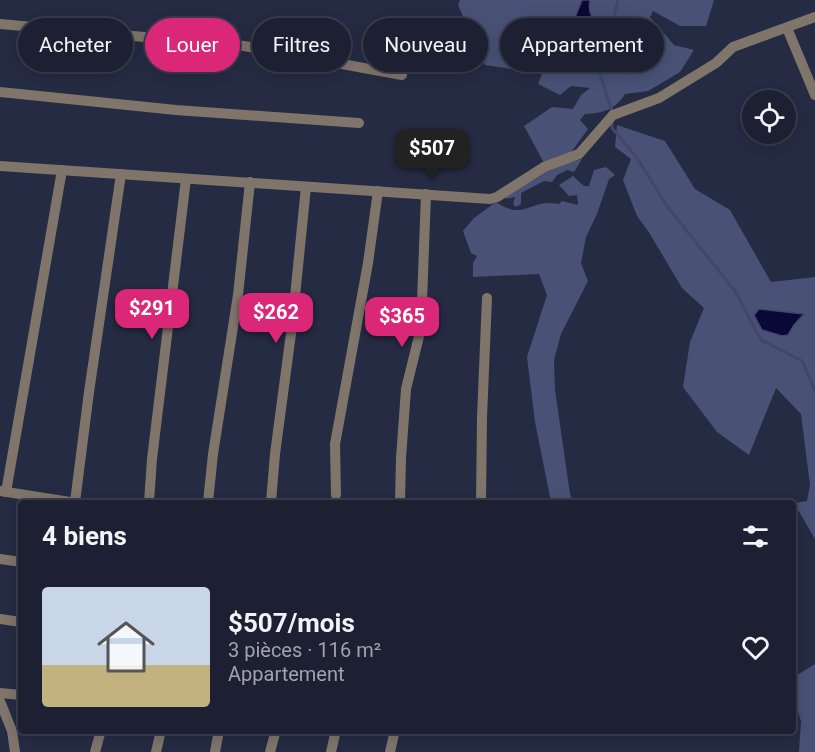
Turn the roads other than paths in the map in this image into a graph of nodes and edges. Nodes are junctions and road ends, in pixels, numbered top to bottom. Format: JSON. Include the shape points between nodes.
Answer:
{"nodes":[{"id":1,"x":815,"y":17,"type":"edge"},
{"id":2,"x":0,"y":24,"type":"edge"},
{"id":3,"x":787,"y":28,"type":"junction"},
{"id":4,"x":402,"y":75,"type":"dead end"},
{"id":5,"x":0,"y":92,"type":"edge"},
{"id":6,"x":815,"y":95,"type":"edge"},
{"id":7,"x":359,"y":123,"type":"dead end"},
{"id":8,"x":0,"y":166,"type":"edge"},
{"id":9,"x":62,"y":170,"type":"junction"},
{"id":10,"x":121,"y":174,"type":"junction"},
{"id":11,"x":186,"y":179,"type":"junction"},
{"id":12,"x":250,"y":182,"type":"junction"},
{"id":13,"x":306,"y":187,"type":"junction"},
{"id":14,"x":378,"y":191,"type":"junction"},
{"id":15,"x":426,"y":194,"type":"junction"},
{"id":16,"x":487,"y":298,"type":"dead end"},
{"id":17,"x":3,"y":492,"type":"edge"},
{"id":18,"x":336,"y":495,"type":"dead end"},
{"id":19,"x":57,"y":500,"type":"edge"},
{"id":20,"x":75,"y":500,"type":"edge"},
{"id":21,"x":149,"y":500,"type":"edge"},
{"id":22,"x":208,"y":500,"type":"edge"},
{"id":23,"x":271,"y":500,"type":"edge"},
{"id":24,"x":400,"y":500,"type":"edge"},
{"id":25,"x":481,"y":500,"type":"edge"},
{"id":26,"x":0,"y":559,"type":"edge"},
{"id":27,"x":18,"y":562,"type":"edge"},
{"id":28,"x":0,"y":619,"type":"edge"},
{"id":29,"x":18,"y":622,"type":"edge"},
{"id":30,"x":0,"y":693,"type":"edge"},
{"id":31,"x":18,"y":695,"type":"edge"},
{"id":32,"x":0,"y":701,"type":"edge"},
{"id":33,"x":100,"y":734,"type":"edge"},
{"id":34,"x":160,"y":734,"type":"edge"},
{"id":35,"x":218,"y":734,"type":"edge"},
{"id":36,"x":275,"y":734,"type":"edge"},
{"id":37,"x":335,"y":734,"type":"edge"},
{"id":38,"x":394,"y":734,"type":"edge"},
{"id":39,"x":15,"y":752,"type":"edge"},
{"id":40,"x":95,"y":752,"type":"edge"},
{"id":41,"x":156,"y":752,"type":"edge"},
{"id":42,"x":215,"y":752,"type":"edge"},
{"id":43,"x":270,"y":752,"type":"edge"},
{"id":44,"x":331,"y":752,"type":"edge"},
{"id":45,"x":390,"y":752,"type":"edge"}],
"edges":[{"from":1,"to":3,"type":"street"},
{"from":2,"to":4,"type":"street","via":[[244,46]]},
{"from":3,"to":6,"type":"street"},
{"from":3,"to":15,"type":"street","via":[[733,47],[716,63],[659,98],[613,114],[579,154],[544,167],[497,197],[483,200]]},
{"from":5,"to":7,"type":"street"},
{"from":8,"to":9,"type":"street"},
{"from":9,"to":10,"type":"street"},
{"from":9,"to":17,"type":"street"},
{"from":10,"to":11,"type":"street"},
{"from":10,"to":20,"type":"street"},
{"from":11,"to":12,"type":"street"},
{"from":11,"to":21,"type":"street"},
{"from":12,"to":13,"type":"street"},
{"from":12,"to":22,"type":"street"},
{"from":13,"to":14,"type":"street"},
{"from":13,"to":23,"type":"street"},
{"from":14,"to":15,"type":"street"},
{"from":14,"to":18,"type":"street","via":[[335,444]]},
{"from":15,"to":24,"type":"street","via":[[421,328],[406,389]]},
{"from":16,"to":25,"type":"street"},
{"from":17,"to":19,"type":"street"},
{"from":26,"to":27,"type":"street"},
{"from":28,"to":29,"type":"street"},
{"from":30,"to":31,"type":"street"},
{"from":32,"to":39,"type":"street","via":[[12,730]]},
{"from":33,"to":40,"type":"street"},
{"from":34,"to":41,"type":"street"},
{"from":35,"to":42,"type":"street"},
{"from":36,"to":43,"type":"street"},
{"from":37,"to":44,"type":"street"},
{"from":38,"to":45,"type":"street"}]}
